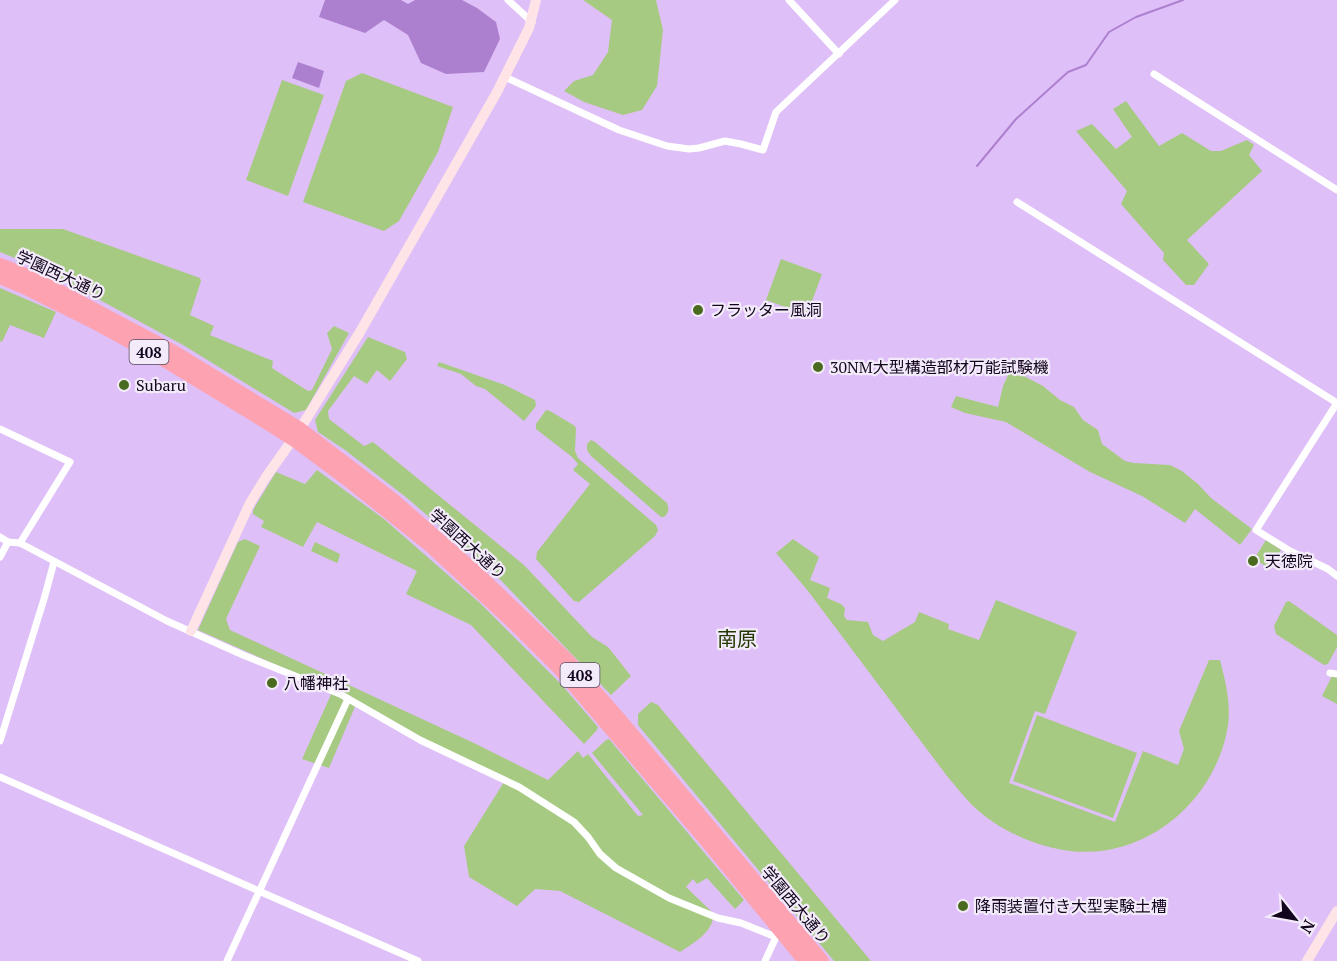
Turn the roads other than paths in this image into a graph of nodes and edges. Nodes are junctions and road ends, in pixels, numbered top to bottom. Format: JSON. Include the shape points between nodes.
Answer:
{"nodes":[{"id":1,"x":508,"y":0,"type":"edge"},
{"id":2,"x":536,"y":0,"type":"edge"},
{"id":3,"x":789,"y":0,"type":"edge"},
{"id":4,"x":895,"y":0,"type":"edge"},
{"id":5,"x":532,"y":22,"type":"junction"},
{"id":6,"x":839,"y":54,"type":"junction"},
{"id":7,"x":1154,"y":74,"type":"dead end"},
{"id":8,"x":505,"y":77,"type":"junction"},
{"id":9,"x":1337,"y":190,"type":"edge"},
{"id":10,"x":1017,"y":202,"type":"dead end"},
{"id":11,"x":0,"y":265,"type":"edge"},
{"id":12,"x":0,"y":277,"type":"edge"},
{"id":13,"x":98,"y":317,"type":"junction"},
{"id":14,"x":1337,"y":403,"type":"edge"},
{"id":15,"x":0,"y":429,"type":"edge"},
{"id":16,"x":296,"y":434,"type":"junction"},
{"id":17,"x":0,"y":537,"type":"edge"},
{"id":18,"x":8,"y":542,"type":"junction"},
{"id":19,"x":20,"y":543,"type":"junction"},
{"id":20,"x":0,"y":557,"type":"edge"},
{"id":21,"x":54,"y":562,"type":"junction"},
{"id":22,"x":1337,"y":576,"type":"edge"},
{"id":23,"x":191,"y":632,"type":"junction"},
{"id":24,"x":348,"y":699,"type":"junction"},
{"id":25,"x":0,"y":741,"type":"edge"},
{"id":26,"x":0,"y":777,"type":"edge"},
{"id":27,"x":259,"y":892,"type":"junction"},
{"id":28,"x":1337,"y":911,"type":"edge"},
{"id":29,"x":779,"y":935,"type":"junction"},
{"id":30,"x":227,"y":961,"type":"edge"},
{"id":31,"x":418,"y":961,"type":"edge"},
{"id":32,"x":765,"y":961,"type":"edge"},
{"id":33,"x":806,"y":961,"type":"edge"},
{"id":34,"x":822,"y":961,"type":"edge"},
{"id":35,"x":1307,"y":961,"type":"edge"}],
"edges":[{"from":1,"to":5,"type":"street"},
{"from":2,"to":5,"type":"street"},
{"from":3,"to":6,"type":"street"},
{"from":4,"to":6,"type":"street"},
{"from":5,"to":8,"type":"street"},
{"from":6,"to":8,"type":"street","via":[[776,112],[763,150],[725,141],[689,149],[667,146],[620,130]]},
{"from":7,"to":9,"type":"street"},
{"from":8,"to":16,"type":"street","via":[[360,332]]},
{"from":10,"to":14,"type":"street"},
{"from":11,"to":13,"type":"highway","name":"学園西大通り","number":"408","via":[[38,280]]},
{"from":12,"to":13,"type":"highway","name":"学園西大通り","number":"408"},
{"from":13,"to":16,"type":"highway","name":"学園西大通り","number":"408","via":[[172,351]]},
{"from":14,"to":22,"type":"street","via":[[1256,530]]},
{"from":15,"to":19,"type":"street","via":[[70,462]]},
{"from":16,"to":23,"type":"street","via":[[250,503]]},
{"from":16,"to":29,"type":"highway","name":"学園西大通り","number":"408","via":[[430,546],[560,669]]},
{"from":16,"to":34,"type":"highway","name":"学園西大通り","number":"408","via":[[392,499],[566,659]]},
{"from":17,"to":18,"type":"street"},
{"from":18,"to":19,"type":"street"},
{"from":18,"to":20,"type":"street"},
{"from":19,"to":21,"type":"street"},
{"from":21,"to":23,"type":"street"},
{"from":21,"to":25,"type":"street"},
{"from":23,"to":24,"type":"street"},
{"from":24,"to":27,"type":"street"},
{"from":24,"to":29,"type":"street","via":[[420,740],[519,787],[565,816],[624,874],[718,918]]},
{"from":26,"to":27,"type":"street"},
{"from":27,"to":30,"type":"street"},
{"from":27,"to":31,"type":"street"},
{"from":28,"to":35,"type":"street"},
{"from":29,"to":32,"type":"street"},
{"from":29,"to":33,"type":"highway","name":"学園西大通り","number":"408"}]}
